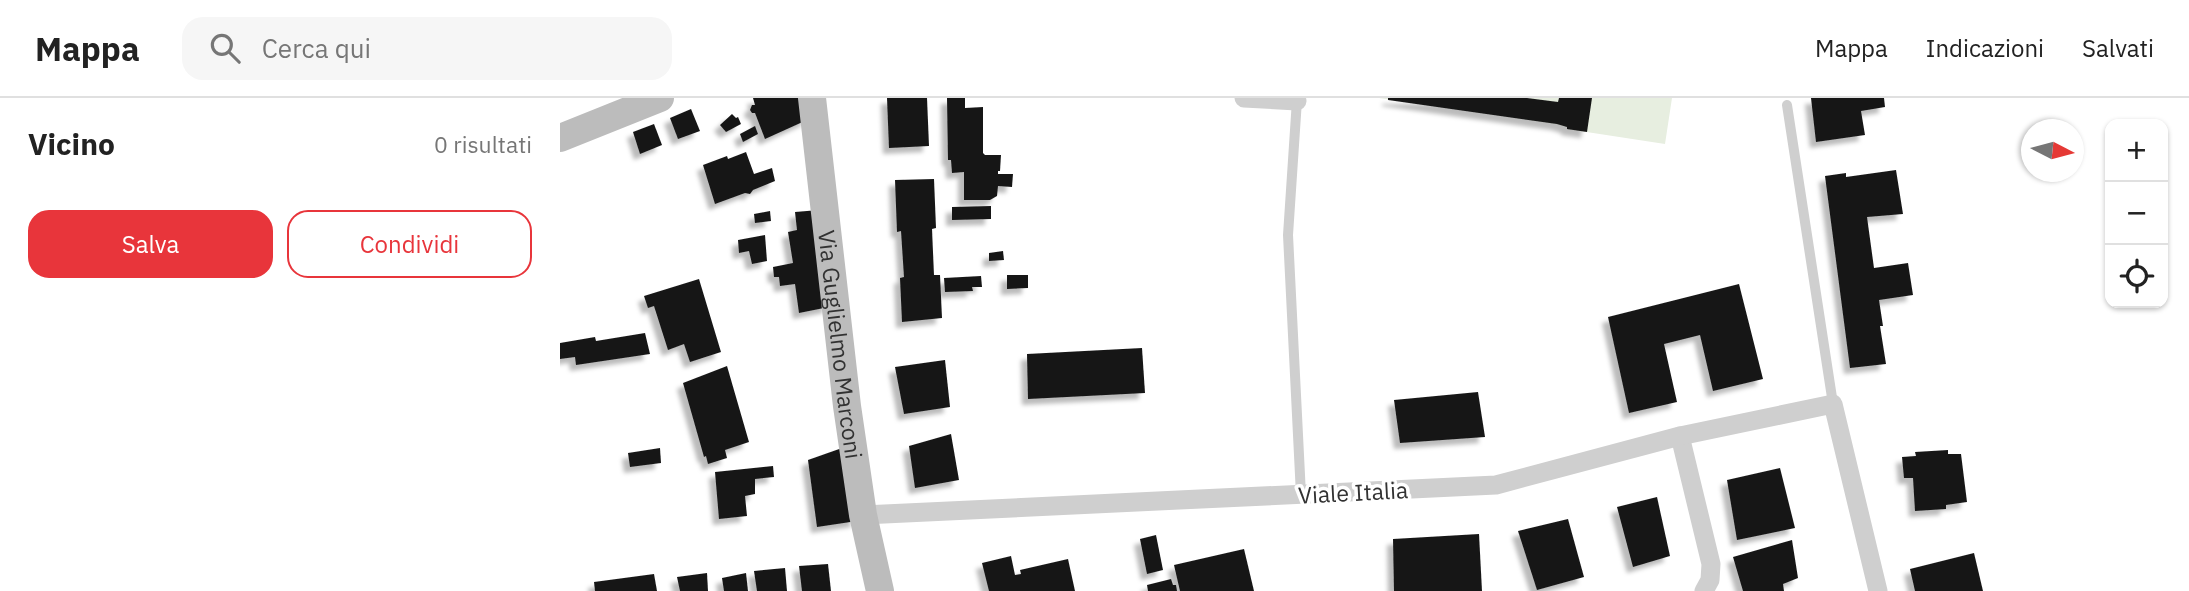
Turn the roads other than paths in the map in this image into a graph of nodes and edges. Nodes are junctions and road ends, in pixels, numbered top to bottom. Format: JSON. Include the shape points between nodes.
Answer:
{"nodes":[{"id":1,"x":660,"y":98,"type":"edge"},
{"id":2,"x":812,"y":98,"type":"edge"},
{"id":3,"x":1244,"y":98,"type":"edge"},
{"id":4,"x":1297,"y":99,"type":"edge"},
{"id":5,"x":1787,"y":105,"type":"dead end"},
{"id":6,"x":560,"y":138,"type":"edge"},
{"id":7,"x":1833,"y":404,"type":"junction"},
{"id":8,"x":1680,"y":436,"type":"junction"},
{"id":9,"x":1301,"y":495,"type":"junction"},
{"id":10,"x":863,"y":515,"type":"junction"},
{"id":11,"x":880,"y":591,"type":"edge"},
{"id":12,"x":1703,"y":591,"type":"edge"},
{"id":13,"x":1878,"y":591,"type":"edge"}],
"edges":[{"from":1,"to":6,"type":"street"},
{"from":2,"to":10,"type":"street","name":"Via Guglielmo Marconi"},
{"from":3,"to":4,"type":"street"},
{"from":4,"to":9,"type":"lane","via":[[1288,235]]},
{"from":5,"to":7,"type":"lane"},
{"from":7,"to":8,"type":"street","name":"Viale Italia"},
{"from":7,"to":13,"type":"street"},
{"from":8,"to":9,"type":"street","name":"Viale Italia","via":[[1496,485]]},
{"from":8,"to":12,"type":"street","via":[[1711,564],[1710,580]]},
{"from":9,"to":10,"type":"street","name":"Viale Italia"},
{"from":10,"to":11,"type":"street","name":"Via Guglielmo Marconi"}]}
